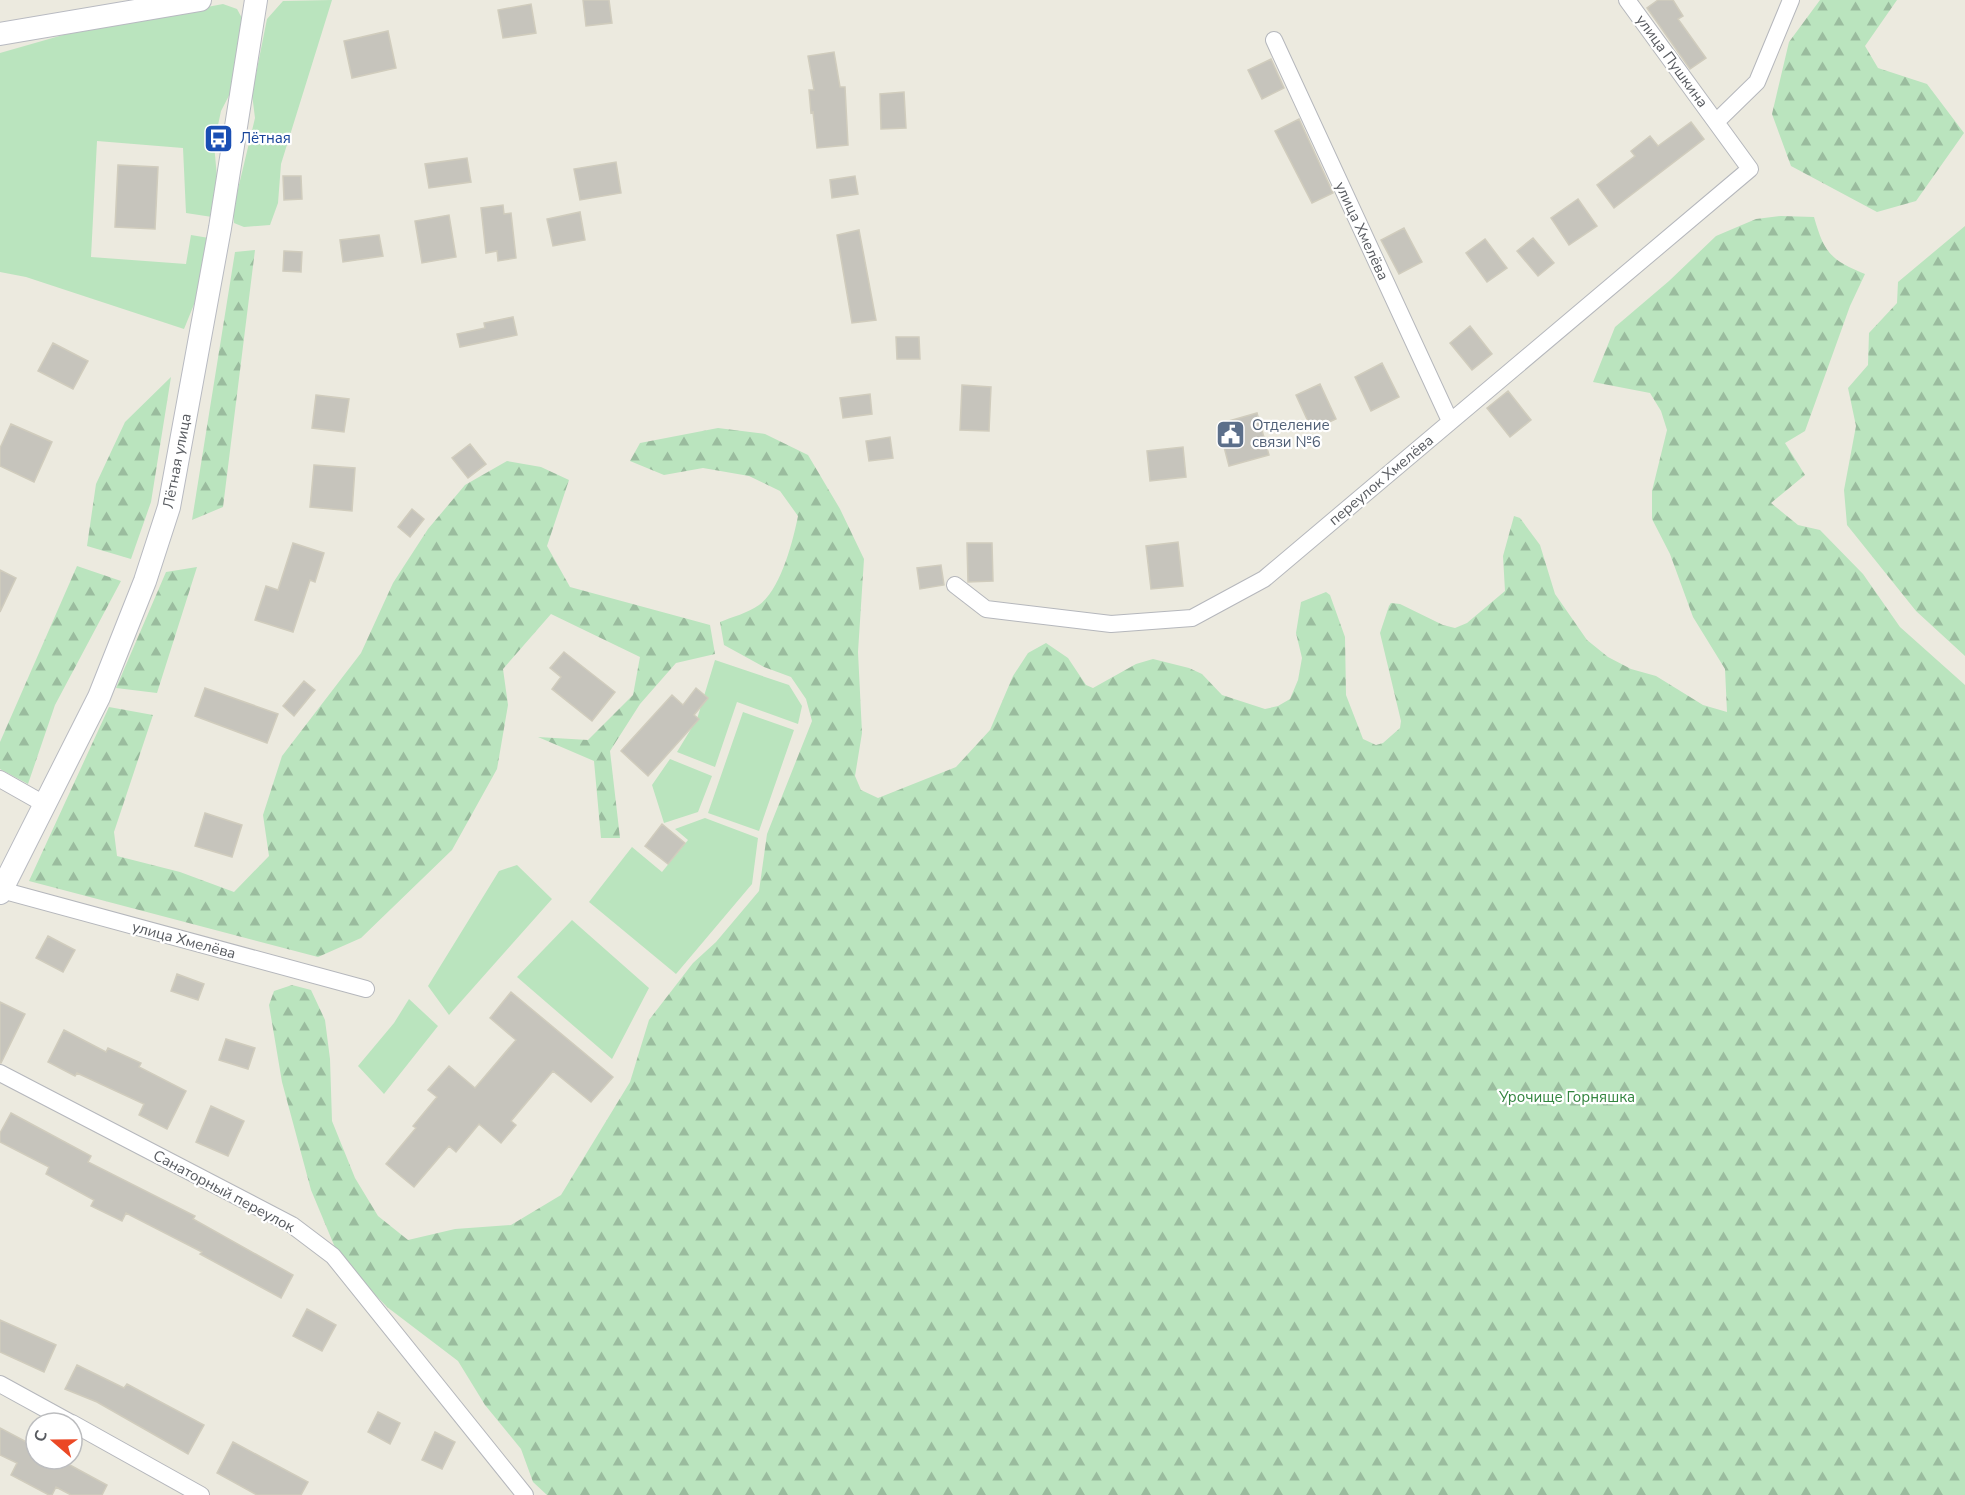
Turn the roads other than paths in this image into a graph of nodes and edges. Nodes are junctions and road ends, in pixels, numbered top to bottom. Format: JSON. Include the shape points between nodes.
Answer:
{"nodes":[{"id":1,"x":200,"y":0,"type":"edge"},
{"id":2,"x":256,"y":0,"type":"edge"},
{"id":3,"x":1627,"y":0,"type":"edge"},
{"id":4,"x":1791,"y":0,"type":"edge"},
{"id":5,"x":0,"y":34,"type":"edge"},
{"id":6,"x":1274,"y":40,"type":"dead end"},
{"id":7,"x":1716,"y":122,"type":"junction"},
{"id":8,"x":1750,"y":169,"type":"joint"},
{"id":9,"x":1450,"y":422,"type":"junction"},
{"id":10,"x":955,"y":585,"type":"dead end"},
{"id":11,"x":0,"y":779,"type":"edge"},
{"id":12,"x":46,"y":805,"type":"junction"},
{"id":13,"x":1,"y":892,"type":"edge"},
{"id":14,"x":366,"y":989,"type":"dead end"},
{"id":15,"x":0,"y":1073,"type":"edge"},
{"id":16,"x":0,"y":1383,"type":"edge"},
{"id":17,"x":50,"y":1411,"type":"edge"},
{"id":18,"x":84,"y":1430,"type":"edge"},
{"id":19,"x":201,"y":1495,"type":"edge"},
{"id":20,"x":525,"y":1495,"type":"edge"}],
"edges":[{"from":1,"to":5,"type":"street"},
{"from":2,"to":12,"type":"street","name":"Лётная улица","via":[[220,228],[169,507],[145,581],[99,697]]},
{"from":3,"to":7,"type":"street","name":"улица Пушкина"},
{"from":4,"to":7,"type":"street","name":"улица Пушкина","via":[[1757,82]]},
{"from":6,"to":9,"type":"street","name":"улица Хмелёва"},
{"from":7,"to":8,"type":"street","name":"улица Пушкина"},
{"from":8,"to":9,"type":"street","name":"переулок Хмелёва"},
{"from":9,"to":10,"type":"street","name":"переулок Хмелёва","via":[[1264,579],[1192,618],[1111,624],[986,609]]},
{"from":11,"to":12,"type":"street"},
{"from":12,"to":13,"type":"street","name":"Лётная улица"},
{"from":13,"to":14,"type":"street","name":"улица Хмелёва"},
{"from":15,"to":20,"type":"street","name":"Санаторный переулок","via":[[292,1225],[333,1256]]},
{"from":16,"to":17,"type":"street"},
{"from":18,"to":19,"type":"street"}]}
